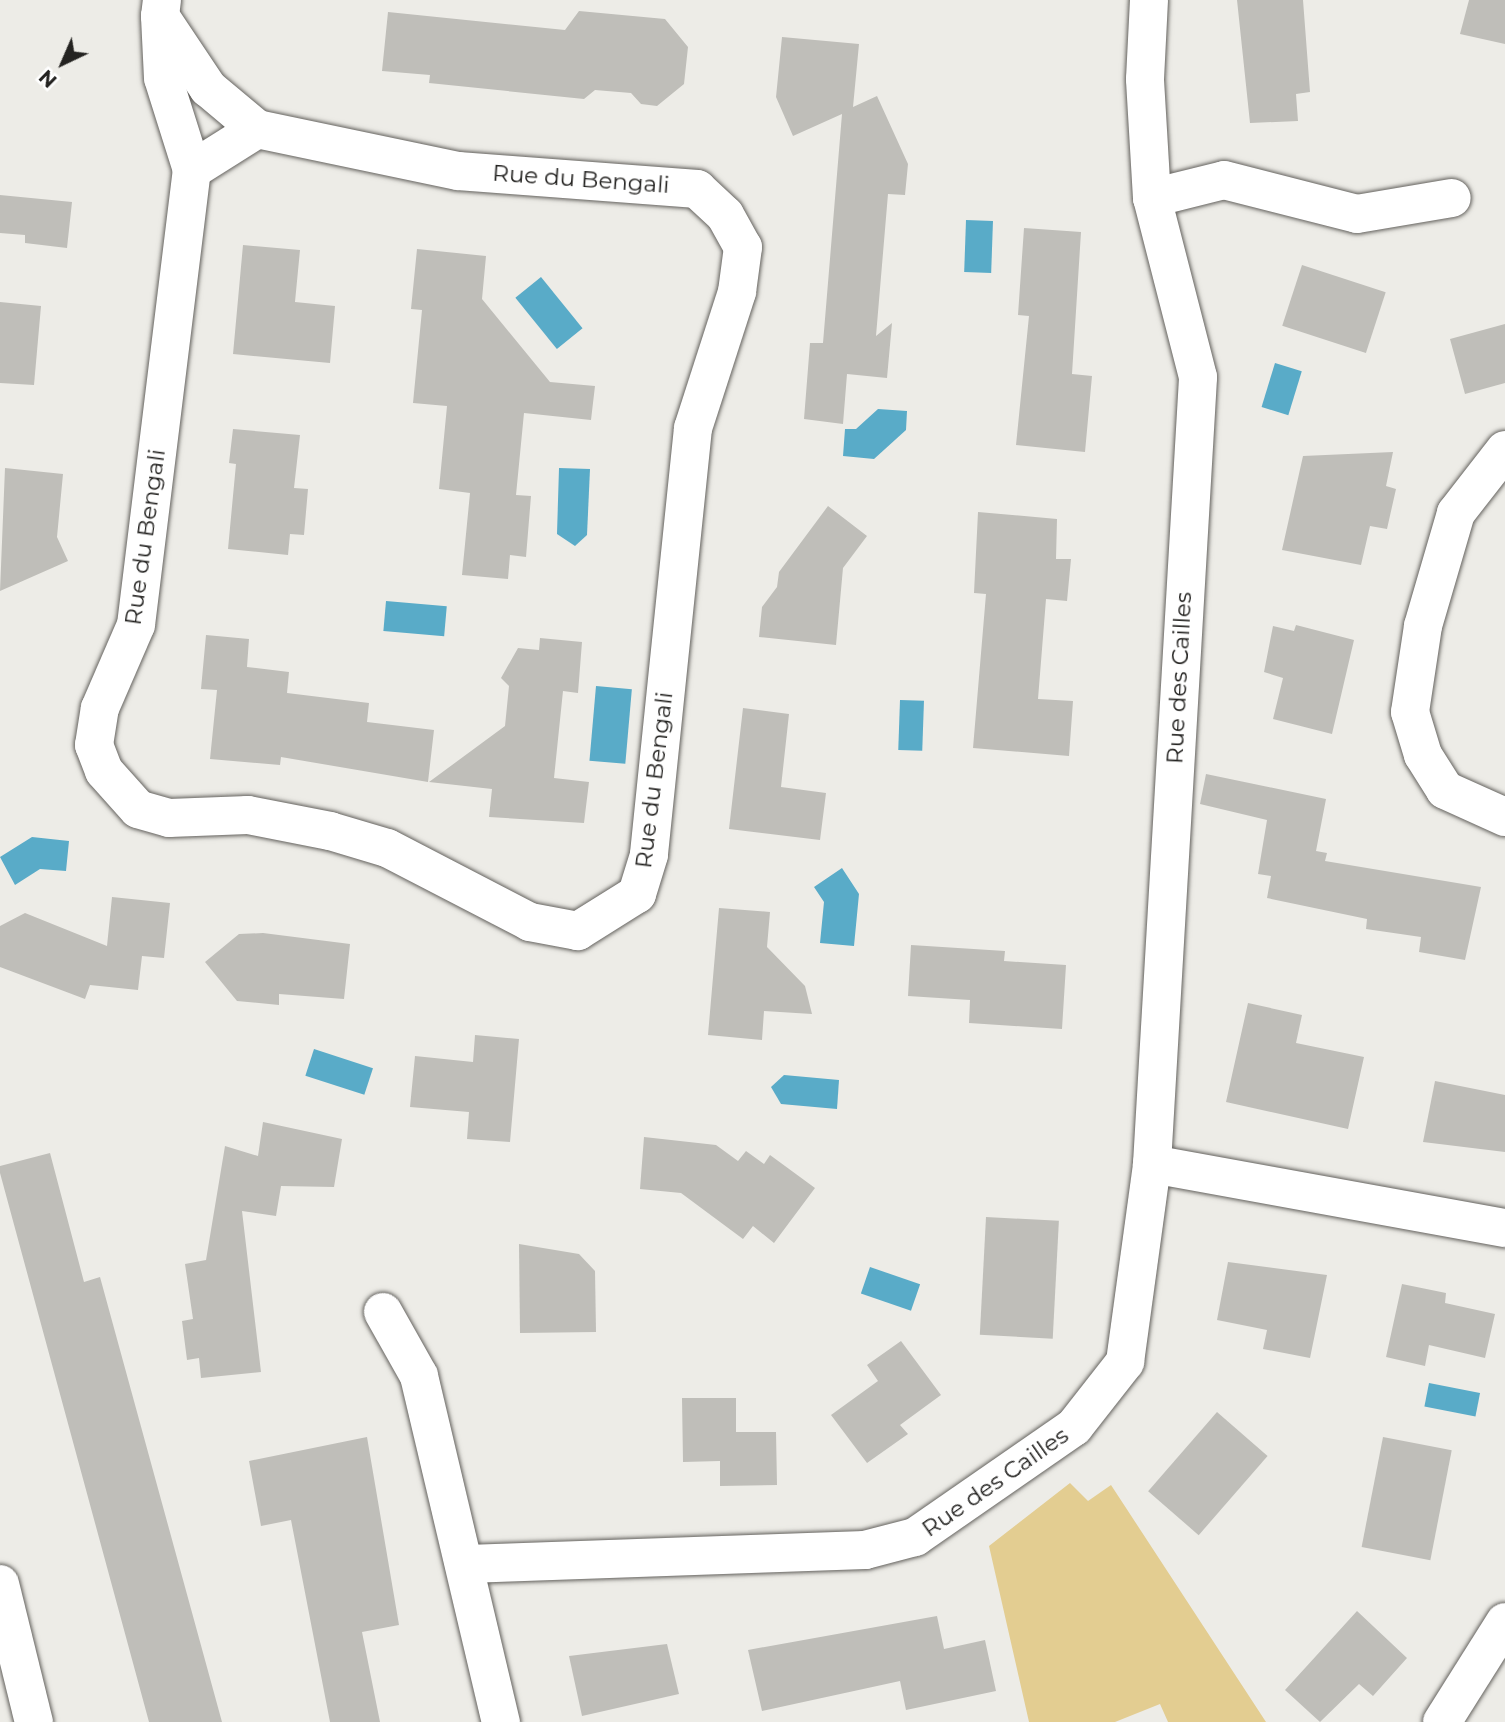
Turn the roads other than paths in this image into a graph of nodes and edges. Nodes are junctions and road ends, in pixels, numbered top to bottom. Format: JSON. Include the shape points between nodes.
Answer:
{"nodes":[{"id":1,"x":1149,"y":0,"type":"edge"},
{"id":2,"x":161,"y":8,"type":"edge"},
{"id":3,"x":257,"y":129,"type":"junction"},
{"id":4,"x":192,"y":170,"type":"junction"},
{"id":5,"x":1152,"y":198,"type":"junction"},
{"id":6,"x":1452,"y":198,"type":"dead end"},
{"id":7,"x":1505,"y":450,"type":"edge"},
{"id":8,"x":1505,"y":817,"type":"edge"},
{"id":9,"x":1152,"y":1164,"type":"junction"},
{"id":10,"x":1505,"y":1228,"type":"edge"},
{"id":11,"x":383,"y":1312,"type":"dead end"},
{"id":12,"x":467,"y":1564,"type":"junction"},
{"id":13,"x":0,"y":1584,"type":"edge"},
{"id":14,"x":1505,"y":1622,"type":"edge"},
{"id":15,"x":34,"y":1722,"type":"edge"},
{"id":16,"x":501,"y":1722,"type":"edge"},
{"id":17,"x":1442,"y":1722,"type":"edge"}],
"edges":[{"from":1,"to":5,"type":"street","name":"Rue des Cailles","via":[[1145,79]]},
{"from":2,"to":3,"type":"street","name":"Rue du Bengali","via":[[208,88]]},
{"from":2,"to":4,"type":"street","name":"Rue du Bengali","via":[[163,78]]},
{"from":3,"to":4,"type":"street"},
{"from":3,"to":4,"type":"street","name":"Rue du Bengali","via":[[458,171],[697,189],[725,215],[743,247],[737,292],[693,428],[649,855],[637,894],[610,916],[578,931],[530,922],[387,848],[342,835],[248,814],[169,818],[138,809],[104,771],[94,745],[100,708],[136,625]]},
{"from":5,"to":6,"type":"street","via":[[1224,180],[1357,214]]},
{"from":5,"to":9,"type":"street","name":"Rue des Cailles","via":[[1198,377]]},
{"from":7,"to":8,"type":"street","via":[[1456,513],[1423,626],[1410,712],[1423,755],[1445,790]]},
{"from":9,"to":10,"type":"street"},
{"from":9,"to":12,"type":"street","name":"Rue des Cailles","via":[[1125,1362],[1102,1398],[1074,1427],[915,1537],[865,1550]]},
{"from":11,"to":12,"type":"street","via":[[419,1376]]},
{"from":12,"to":16,"type":"street"},
{"from":13,"to":15,"type":"street"},
{"from":14,"to":17,"type":"street"}]}
